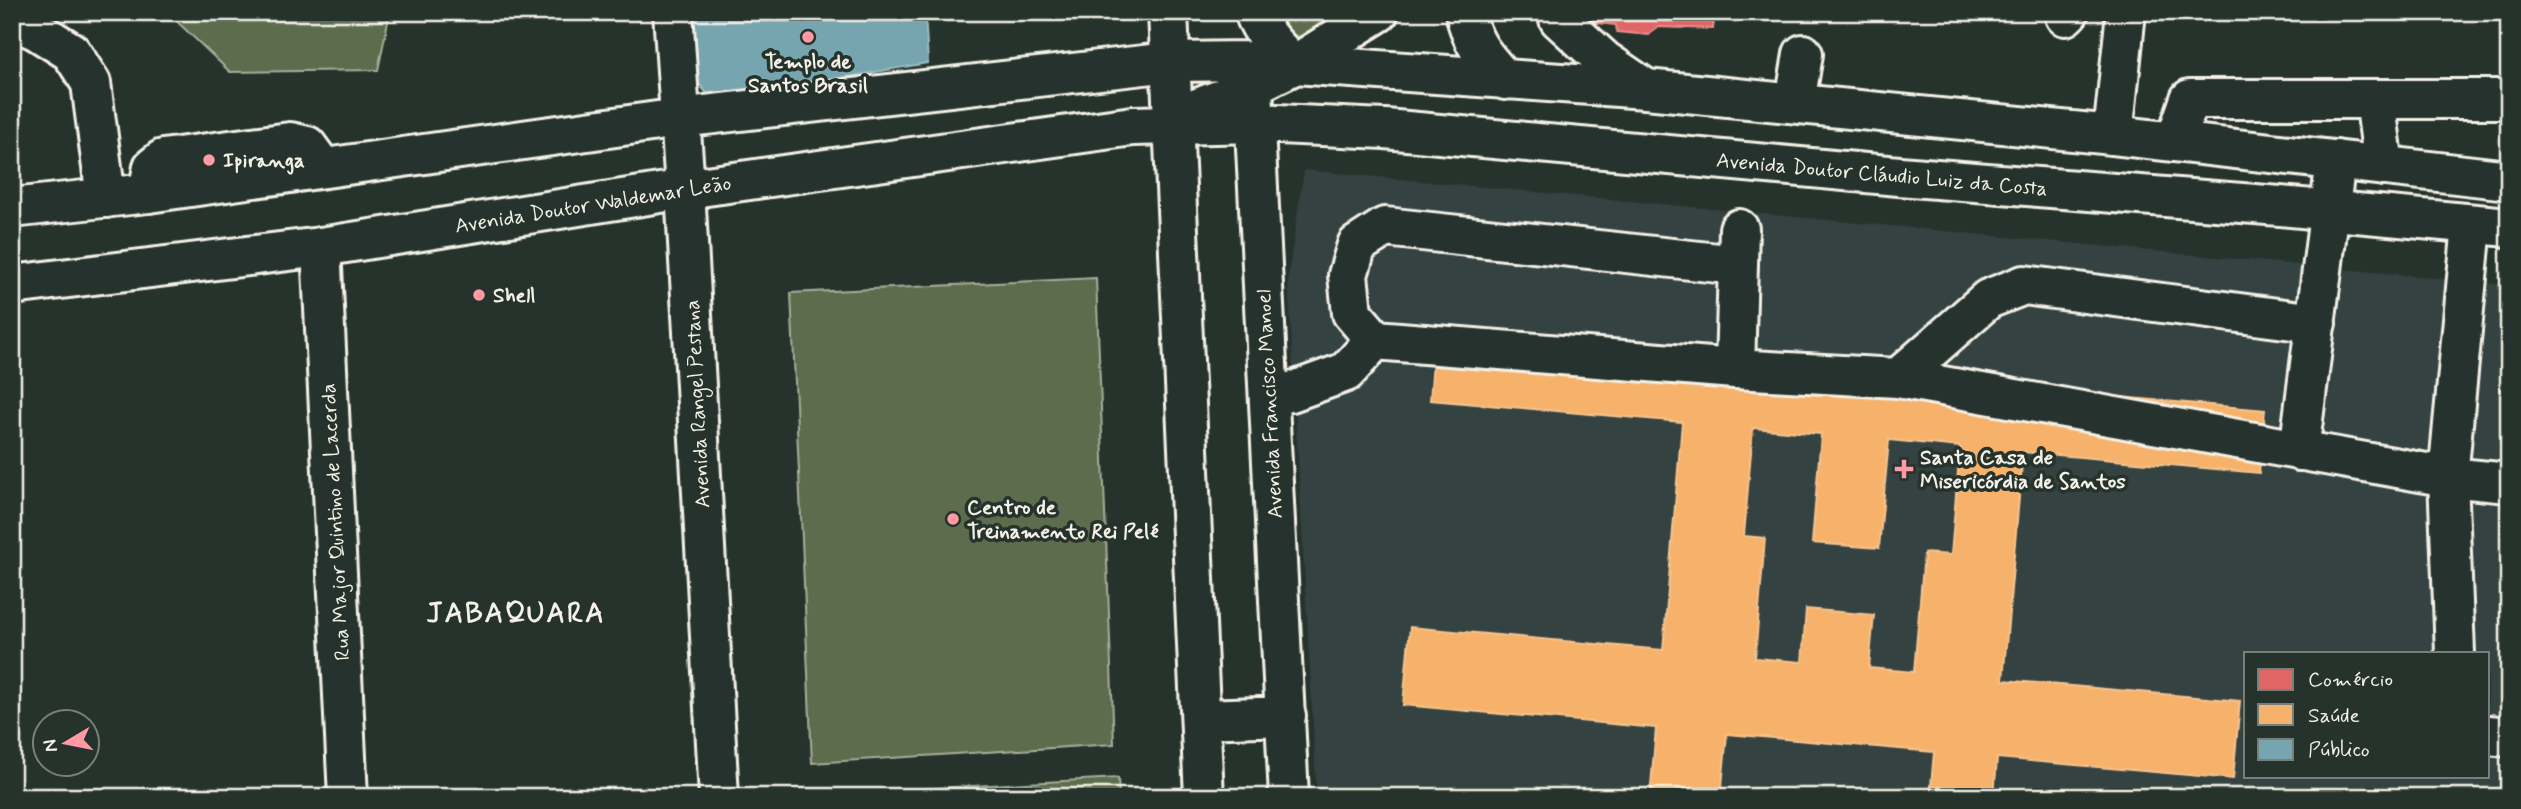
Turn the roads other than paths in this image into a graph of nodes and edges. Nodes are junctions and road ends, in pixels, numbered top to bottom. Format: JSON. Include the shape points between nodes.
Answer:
{"nodes":[{"id":1,"x":673,"y":12,"type":"edge"},
{"id":2,"x":1168,"y":12,"type":"edge"},
{"id":3,"x":1251,"y":12,"type":"edge"},
{"id":4,"x":1379,"y":12,"type":"edge"},
{"id":5,"x":1465,"y":12,"type":"edge"},
{"id":6,"x":2126,"y":12,"type":"edge"},
{"id":7,"x":1559,"y":19,"type":"dead end"},
{"id":8,"x":12,"y":20,"type":"edge"},
{"id":9,"x":1803,"y":54,"type":"dead end"},
{"id":10,"x":1170,"y":62,"type":"junction"},
{"id":11,"x":1294,"y":65,"type":"junction"},
{"id":12,"x":1252,"y":73,"type":"junction"},
{"id":13,"x":1504,"y":80,"type":"junction"},
{"id":14,"x":1646,"y":89,"type":"junction"},
{"id":15,"x":2375,"y":99,"type":"junction"},
{"id":16,"x":2509,"y":99,"type":"edge"},
{"id":17,"x":1795,"y":103,"type":"junction"},
{"id":18,"x":679,"y":118,"type":"junction"},
{"id":19,"x":1174,"y":121,"type":"junction"},
{"id":20,"x":1255,"y":123,"type":"junction"},
{"id":21,"x":2113,"y":135,"type":"junction"},
{"id":22,"x":2175,"y":142,"type":"junction"},
{"id":23,"x":2336,"y":160,"type":"junction"},
{"id":24,"x":2384,"y":166,"type":"junction"},
{"id":25,"x":2509,"y":180,"type":"edge"},
{"id":26,"x":685,"y":189,"type":"junction"},
{"id":27,"x":106,"y":198,"type":"junction"},
{"id":28,"x":12,"y":208,"type":"edge"},
{"id":29,"x":2330,"y":211,"type":"junction"},
{"id":30,"x":2498,"y":230,"type":"edge"},
{"id":31,"x":321,"y":247,"type":"junction"},
{"id":32,"x":12,"y":285,"type":"edge"},
{"id":33,"x":2316,"y":323,"type":"junction"},
{"id":34,"x":1375,"y":340,"type":"junction"},
{"id":35,"x":1735,"y":369,"type":"junction"},
{"id":36,"x":1898,"y":378,"type":"junction"},
{"id":37,"x":1269,"y":394,"type":"junction"},
{"id":38,"x":2299,"y":451,"type":"junction"},
{"id":39,"x":2448,"y":477,"type":"junction"},
{"id":40,"x":2509,"y":489,"type":"edge"},
{"id":41,"x":2455,"y":652,"type":"edge"},
{"id":42,"x":1277,"y":716,"type":"junction"},
{"id":43,"x":1205,"y":719,"type":"junction"},
{"id":44,"x":2490,"y":735,"type":"edge"},
{"id":45,"x":2509,"y":737,"type":"edge"},
{"id":46,"x":348,"y":797,"type":"edge"},
{"id":47,"x":719,"y":797,"type":"edge"},
{"id":48,"x":1204,"y":797,"type":"edge"},
{"id":49,"x":1289,"y":797,"type":"edge"}],
"edges":[{"from":1,"to":18,"type":"main road","name":"Avenida Rangel Pestana"},
{"from":2,"to":10,"type":"main road"},
{"from":3,"to":11,"type":"main road","via":[[1270,41]]},
{"from":3,"to":12,"type":"main road","name":"Avenida Francisco Manoel"},
{"from":4,"to":11,"type":"main road"},
{"from":5,"to":13,"type":"main road","via":[[1470,34]]},
{"from":6,"to":21,"type":"main road"},
{"from":7,"to":14,"type":"main road","via":[[1605,61]]},
{"from":8,"to":27,"type":"main road","via":[[71,52],[91,83]]},
{"from":9,"to":17,"type":"main road"},
{"from":10,"to":12,"type":"main road"},
{"from":10,"to":18,"type":"main road"},
{"from":10,"to":19,"type":"main road"},
{"from":11,"to":12,"type":"main road"},
{"from":11,"to":13,"type":"main road"},
{"from":12,"to":19,"type":"main road"},
{"from":12,"to":20,"type":"main road","name":"Avenida Francisco Manoel"},
{"from":13,"to":14,"type":"main road"},
{"from":14,"to":17,"type":"main road"},
{"from":15,"to":16,"type":"main road"},
{"from":15,"to":22,"type":"main road","via":[[2190,99]]},
{"from":15,"to":24,"type":"main road"},
{"from":17,"to":21,"type":"main road"},
{"from":18,"to":26,"type":"main road","name":"Avenida Rangel Pestana"},
{"from":18,"to":27,"type":"main road"},
{"from":19,"to":20,"type":"main road","name":"Avenida Doutor Cláudio Luiz da Costa"},
{"from":19,"to":26,"type":"main road","name":"Avenida Doutor Waldemar Leão"},
{"from":19,"to":43,"type":"main road"},
{"from":20,"to":29,"type":"main road","name":"Avenida Doutor Cláudio Luiz da Costa","via":[[1385,129]]},
{"from":20,"to":37,"type":"main road","name":"Avenida Francisco Manoel"},
{"from":21,"to":22,"type":"main road"},
{"from":22,"to":23,"type":"main road"},
{"from":23,"to":24,"type":"main road"},
{"from":23,"to":29,"type":"main road"},
{"from":24,"to":25,"type":"main road"},
{"from":26,"to":31,"type":"main road","name":"Avenida Doutor Waldemar Leão"},
{"from":26,"to":47,"type":"main road","name":"Avenida Rangel Pestana"},
{"from":27,"to":28,"type":"main road"},
{"from":29,"to":30,"type":"main road","name":"Avenida Doutor Cláudio Luiz da Costa"},
{"from":29,"to":33,"type":"main road"},
{"from":30,"to":39,"type":"main road"},
{"from":31,"to":32,"type":"main road","name":"Avenida Doutor Waldemar Leão"},
{"from":31,"to":46,"type":"main road","name":"Rua Major Quintino de Lacerda"},
{"from":33,"to":36,"type":"main road","via":[[2024,285],[1988,299]]},
{"from":33,"to":38,"type":"main road"},
{"from":34,"to":35,"type":"main road"},
{"from":34,"to":35,"type":"main road","via":[[1352,313],[1348,275],[1357,245],[1385,227],[1738,247]]},
{"from":34,"to":37,"type":"main road","via":[[1346,372],[1291,392]]},
{"from":35,"to":36,"type":"main road"},
{"from":36,"to":38,"type":"main road"},
{"from":37,"to":42,"type":"main road","name":"Avenida Francisco Manoel"},
{"from":38,"to":39,"type":"main road"},
{"from":39,"to":40,"type":"main road"},
{"from":39,"to":41,"type":"main road"},
{"from":42,"to":43,"type":"main road"},
{"from":42,"to":49,"type":"main road","name":"Avenida Francisco Manoel"},
{"from":43,"to":48,"type":"main road"},
{"from":44,"to":45,"type":"main road"}]}
